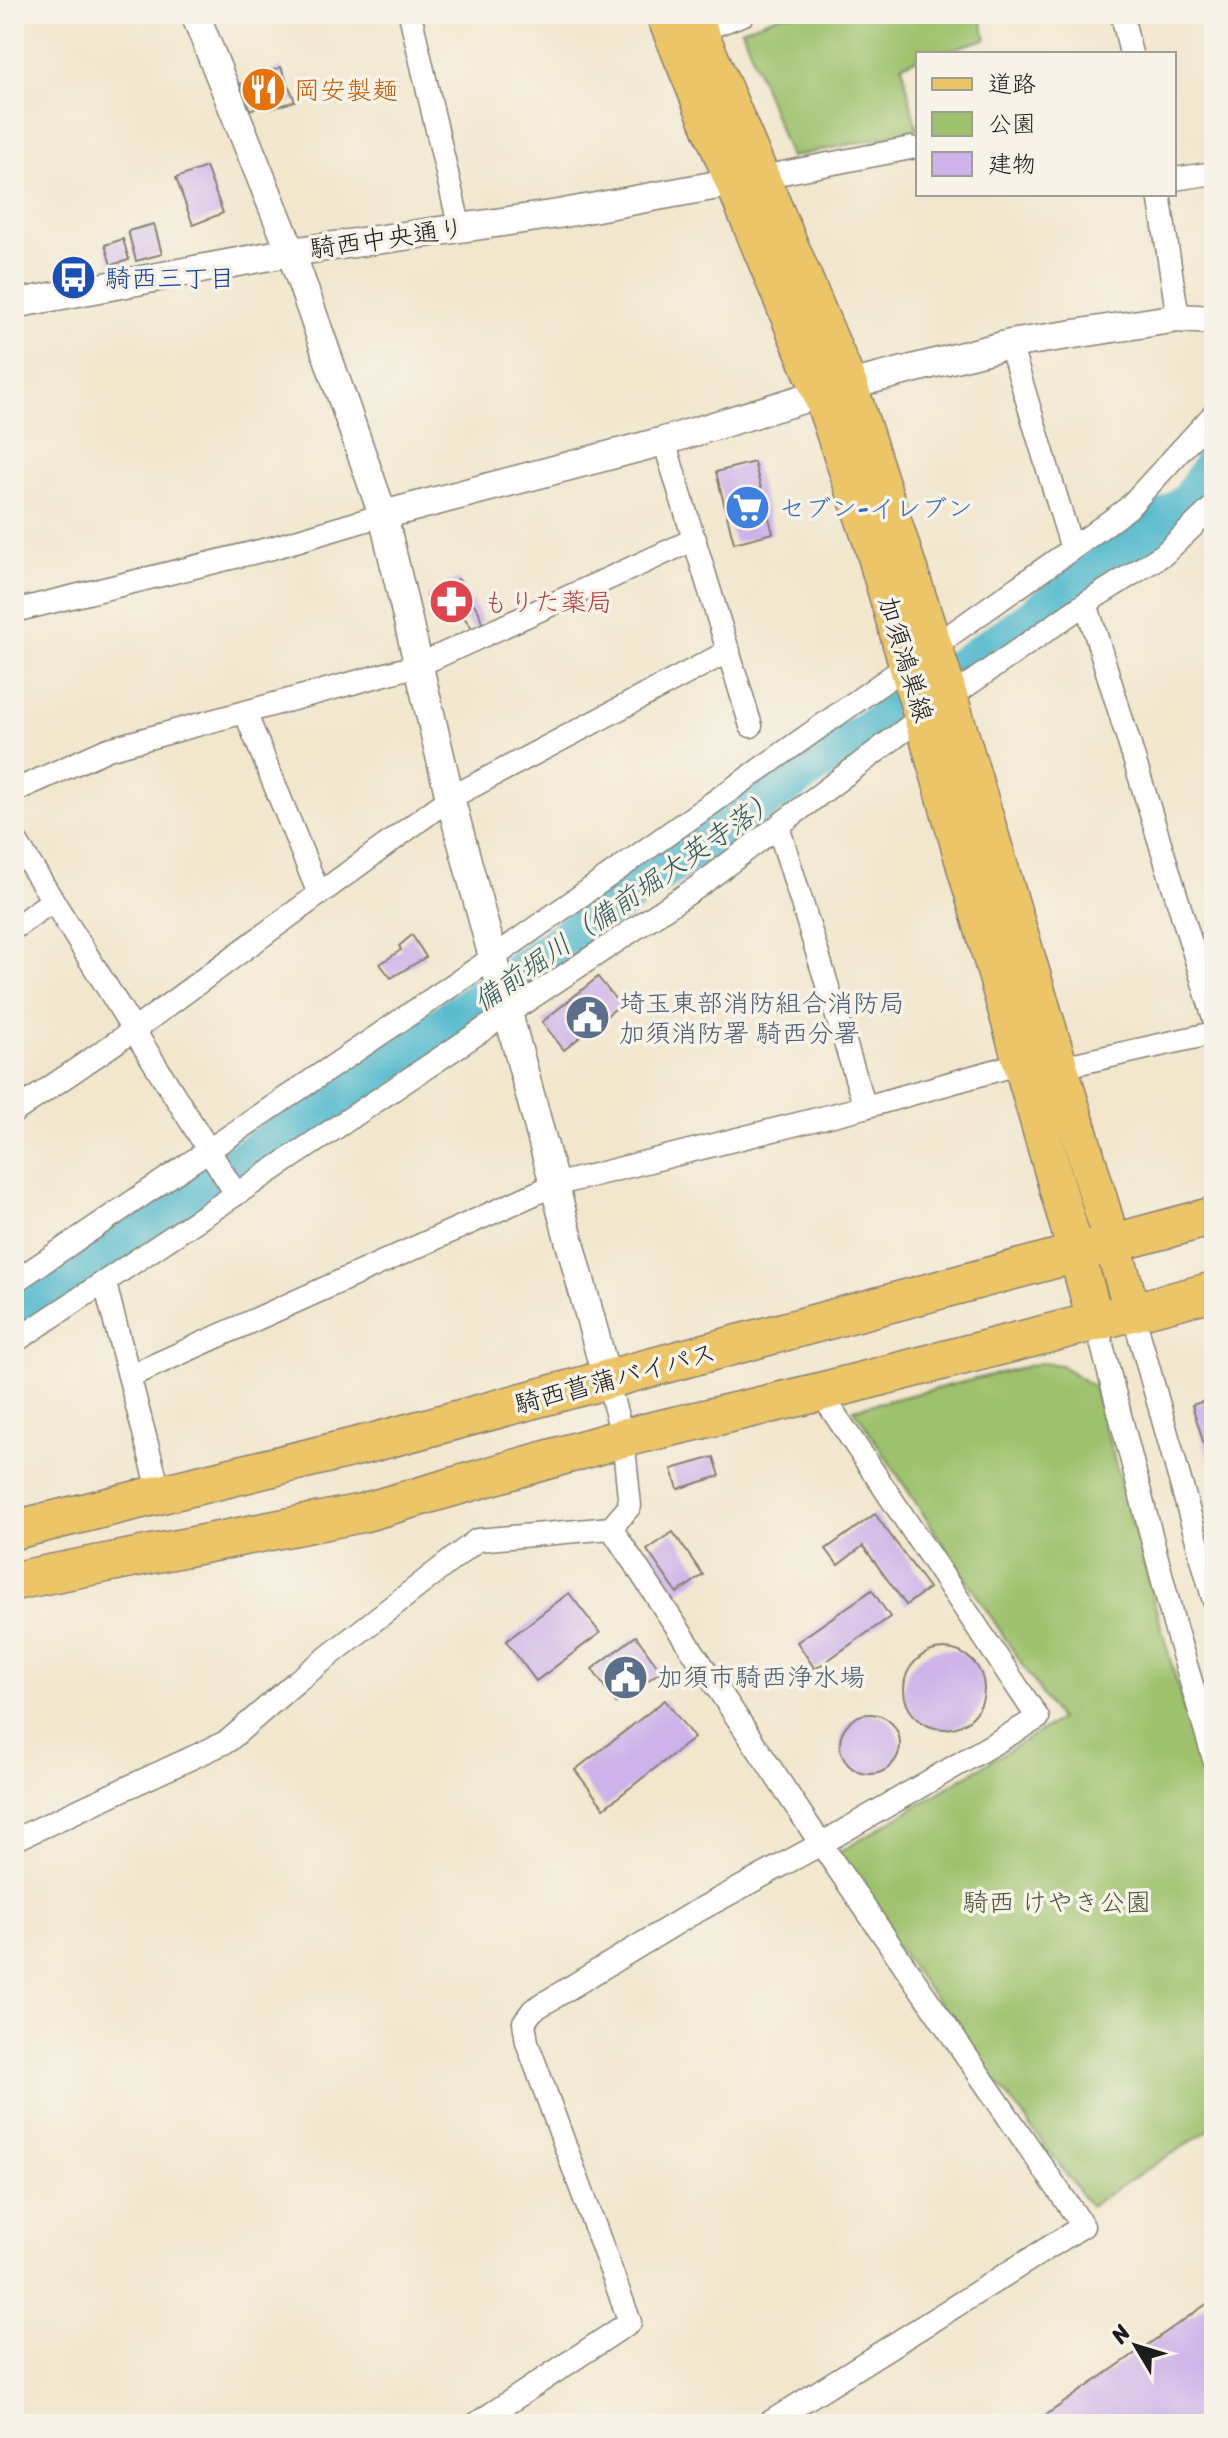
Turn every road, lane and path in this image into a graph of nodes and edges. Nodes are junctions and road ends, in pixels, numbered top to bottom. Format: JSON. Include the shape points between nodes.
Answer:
{"nodes":[{"id":1,"x":195,"y":14,"type":"edge"},
{"id":2,"x":410,"y":14,"type":"edge"},
{"id":3,"x":664,"y":14,"type":"edge"},
{"id":4,"x":744,"y":14,"type":"edge"},
{"id":5,"x":1122,"y":14,"type":"edge"},
{"id":6,"x":696,"y":23,"type":"edge"},
{"id":7,"x":1131,"y":52,"type":"edge"},
{"id":8,"x":911,"y":148,"type":"dead end"},
{"id":9,"x":1214,"y":173,"type":"edge"},
{"id":10,"x":1176,"y":179,"type":"edge"},
{"id":11,"x":747,"y":180,"type":"junction"},
{"id":12,"x":1159,"y":196,"type":"edge"},
{"id":13,"x":460,"y":229,"type":"junction"},
{"id":14,"x":291,"y":252,"type":"junction"},
{"id":15,"x":14,"y":304,"type":"edge"},
{"id":16,"x":1178,"y":318,"type":"junction"},
{"id":17,"x":1214,"y":320,"type":"edge"},
{"id":18,"x":1010,"y":344,"type":"junction"},
{"id":19,"x":835,"y":390,"type":"junction"},
{"id":20,"x":1214,"y":414,"type":"edge"},
{"id":21,"x":664,"y":441,"type":"junction"},
{"id":22,"x":383,"y":515,"type":"junction"},
{"id":23,"x":1213,"y":515,"type":"edge"},
{"id":24,"x":695,"y":539,"type":"junction"},
{"id":25,"x":1072,"y":549,"type":"junction"},
{"id":26,"x":1086,"y":603,"type":"junction"},
{"id":27,"x":14,"y":611,"type":"edge"},
{"id":28,"x":729,"y":651,"type":"junction"},
{"id":29,"x":922,"y":660,"type":"junction"},
{"id":30,"x":419,"y":665,"type":"junction"},
{"id":31,"x":936,"y":708,"type":"junction"},
{"id":32,"x":245,"y":712,"type":"junction"},
{"id":33,"x":751,"y":726,"type":"dead end"},
{"id":34,"x":14,"y":791,"type":"edge"},
{"id":35,"x":450,"y":798,"type":"junction"},
{"id":36,"x":778,"y":826,"type":"junction"},
{"id":37,"x":14,"y":838,"type":"edge"},
{"id":38,"x":319,"y":894,"type":"junction"},
{"id":39,"x":52,"y":901,"type":"junction"},
{"id":40,"x":14,"y":928,"type":"edge"},
{"id":41,"x":495,"y":962,"type":"junction"},
{"id":42,"x":510,"y":1014,"type":"junction"},
{"id":43,"x":1214,"y":1018,"type":"edge"},
{"id":44,"x":134,"y":1030,"type":"junction"},
{"id":45,"x":1214,"y":1033,"type":"edge"},
{"id":46,"x":1040,"y":1066,"type":"junction"},
{"id":47,"x":865,"y":1107,"type":"junction"},
{"id":48,"x":14,"y":1112,"type":"edge"},
{"id":49,"x":210,"y":1154,"type":"junction"},
{"id":50,"x":554,"y":1185,"type":"junction"},
{"id":51,"x":235,"y":1191,"type":"junction"},
{"id":52,"x":1214,"y":1216,"type":"edge"},
{"id":53,"x":1094,"y":1247,"type":"junction"},
{"id":54,"x":14,"y":1282,"type":"edge"},
{"id":55,"x":105,"y":1284,"type":"junction"},
{"id":56,"x":1214,"y":1291,"type":"edge"},
{"id":57,"x":1133,"y":1313,"type":"junction"},
{"id":58,"x":1096,"y":1322,"type":"junction"},
{"id":59,"x":14,"y":1342,"type":"edge"},
{"id":60,"x":130,"y":1376,"type":"junction"},
{"id":61,"x":607,"y":1380,"type":"junction"},
{"id":62,"x":820,"y":1392,"type":"junction"},
{"id":63,"x":623,"y":1438,"type":"junction"},
{"id":64,"x":160,"y":1494,"type":"junction"},
{"id":65,"x":611,"y":1528,"type":"junction"},
{"id":66,"x":14,"y":1530,"type":"edge"},
{"id":67,"x":14,"y":1581,"type":"edge"},
{"id":68,"x":1214,"y":1601,"type":"edge"},
{"id":69,"x":1214,"y":1759,"type":"edge"},
{"id":70,"x":14,"y":1840,"type":"edge"},
{"id":71,"x":821,"y":1844,"type":"junction"},
{"id":72,"x":795,"y":2417,"type":"edge"},
{"id":73,"x":476,"y":2424,"type":"edge"},
{"id":74,"x":767,"y":2424,"type":"edge"}],
"edges":[{"from":1,"to":14,"type":"street"},
{"from":2,"to":13,"type":"street"},
{"from":3,"to":11,"type":"main road","name":"加須鴻巣線"},
{"from":4,"to":6,"type":"street"},
{"from":5,"to":7,"type":"street"},
{"from":6,"to":11,"type":"main road","name":"加須鴻巣線"},
{"from":8,"to":11,"type":"street"},
{"from":9,"to":10,"type":"street"},
{"from":11,"to":13,"type":"street","name":"騎西中央通り"},
{"from":11,"to":19,"type":"main road","name":"加須鴻巣線"},
{"from":12,"to":16,"type":"street"},
{"from":13,"to":14,"type":"street","name":"騎西中央通り"},
{"from":14,"to":15,"type":"street","name":"騎西中央通り"},
{"from":14,"to":22,"type":"street"},
{"from":16,"to":17,"type":"street"},
{"from":16,"to":18,"type":"street"},
{"from":18,"to":19,"type":"street"},
{"from":18,"to":25,"type":"street"},
{"from":19,"to":21,"type":"street"},
{"from":19,"to":29,"type":"main road","name":"加須鴻巣線"},
{"from":20,"to":25,"type":"street","via":[[1128,508]]},
{"from":21,"to":22,"type":"street"},
{"from":21,"to":24,"type":"street"},
{"from":22,"to":27,"type":"street"},
{"from":22,"to":30,"type":"street"},
{"from":23,"to":26,"type":"street","via":[[1164,554]]},
{"from":24,"to":28,"type":"street"},
{"from":24,"to":30,"type":"street"},
{"from":25,"to":29,"type":"street"},
{"from":26,"to":31,"type":"street"},
{"from":26,"to":43,"type":"street"},
{"from":28,"to":33,"type":"street"},
{"from":28,"to":35,"type":"street"},
{"from":29,"to":31,"type":"main road","name":"加須鴻巣線"},
{"from":29,"to":41,"type":"street"},
{"from":30,"to":32,"type":"street"},
{"from":30,"to":35,"type":"street"},
{"from":31,"to":36,"type":"street"},
{"from":31,"to":46,"type":"main road","name":"加須鴻巣線"},
{"from":32,"to":34,"type":"street","via":[[108,749]]},
{"from":32,"to":38,"type":"street"},
{"from":35,"to":38,"type":"street"},
{"from":35,"to":41,"type":"street"},
{"from":36,"to":42,"type":"street"},
{"from":36,"to":47,"type":"street"},
{"from":37,"to":39,"type":"street"},
{"from":38,"to":44,"type":"street"},
{"from":39,"to":40,"type":"street"},
{"from":39,"to":44,"type":"street"},
{"from":41,"to":42,"type":"street"},
{"from":41,"to":49,"type":"street"},
{"from":42,"to":50,"type":"street"},
{"from":42,"to":51,"type":"street"},
{"from":44,"to":48,"type":"street"},
{"from":44,"to":49,"type":"street"},
{"from":45,"to":46,"type":"street"},
{"from":46,"to":47,"type":"street"},
{"from":46,"to":53,"type":"main road","name":"加須鴻巣線"},
{"from":47,"to":50,"type":"street"},
{"from":49,"to":51,"type":"street"},
{"from":49,"to":54,"type":"street"},
{"from":50,"to":60,"type":"street"},
{"from":50,"to":61,"type":"street"},
{"from":51,"to":55,"type":"street"},
{"from":52,"to":53,"type":"highway","name":"騎西菖蒲バイパス"},
{"from":53,"to":57,"type":"main road","name":"加須鴻巣線"},
{"from":53,"to":58,"type":"main road","name":"加須鴻巣線"},
{"from":53,"to":61,"type":"highway","name":"騎西菖蒲バイパス"},
{"from":55,"to":59,"type":"street"},
{"from":55,"to":60,"type":"street"},
{"from":56,"to":57,"type":"highway"},
{"from":57,"to":58,"type":"highway"},
{"from":57,"to":68,"type":"street"},
{"from":58,"to":62,"type":"highway"},
{"from":58,"to":69,"type":"street"},
{"from":60,"to":64,"type":"street"},
{"from":61,"to":63,"type":"street"},
{"from":61,"to":64,"type":"highway","name":"騎西菖蒲バイパス"},
{"from":62,"to":63,"type":"highway"},
{"from":62,"to":71,"type":"street","via":[[1038,1718]]},
{"from":63,"to":65,"type":"street","via":[[630,1506]]},
{"from":63,"to":67,"type":"highway","via":[[362,1513]]},
{"from":64,"to":66,"type":"highway","name":"騎西菖蒲バイパス"},
{"from":65,"to":70,"type":"street","via":[[477,1540],[228,1741]]},
{"from":65,"to":71,"type":"street"},
{"from":71,"to":72,"type":"street","via":[[1083,2226]]},
{"from":71,"to":73,"type":"street","via":[[562,1991],[524,2022],[630,2322]]},
{"from":72,"to":74,"type":"street"}]}
